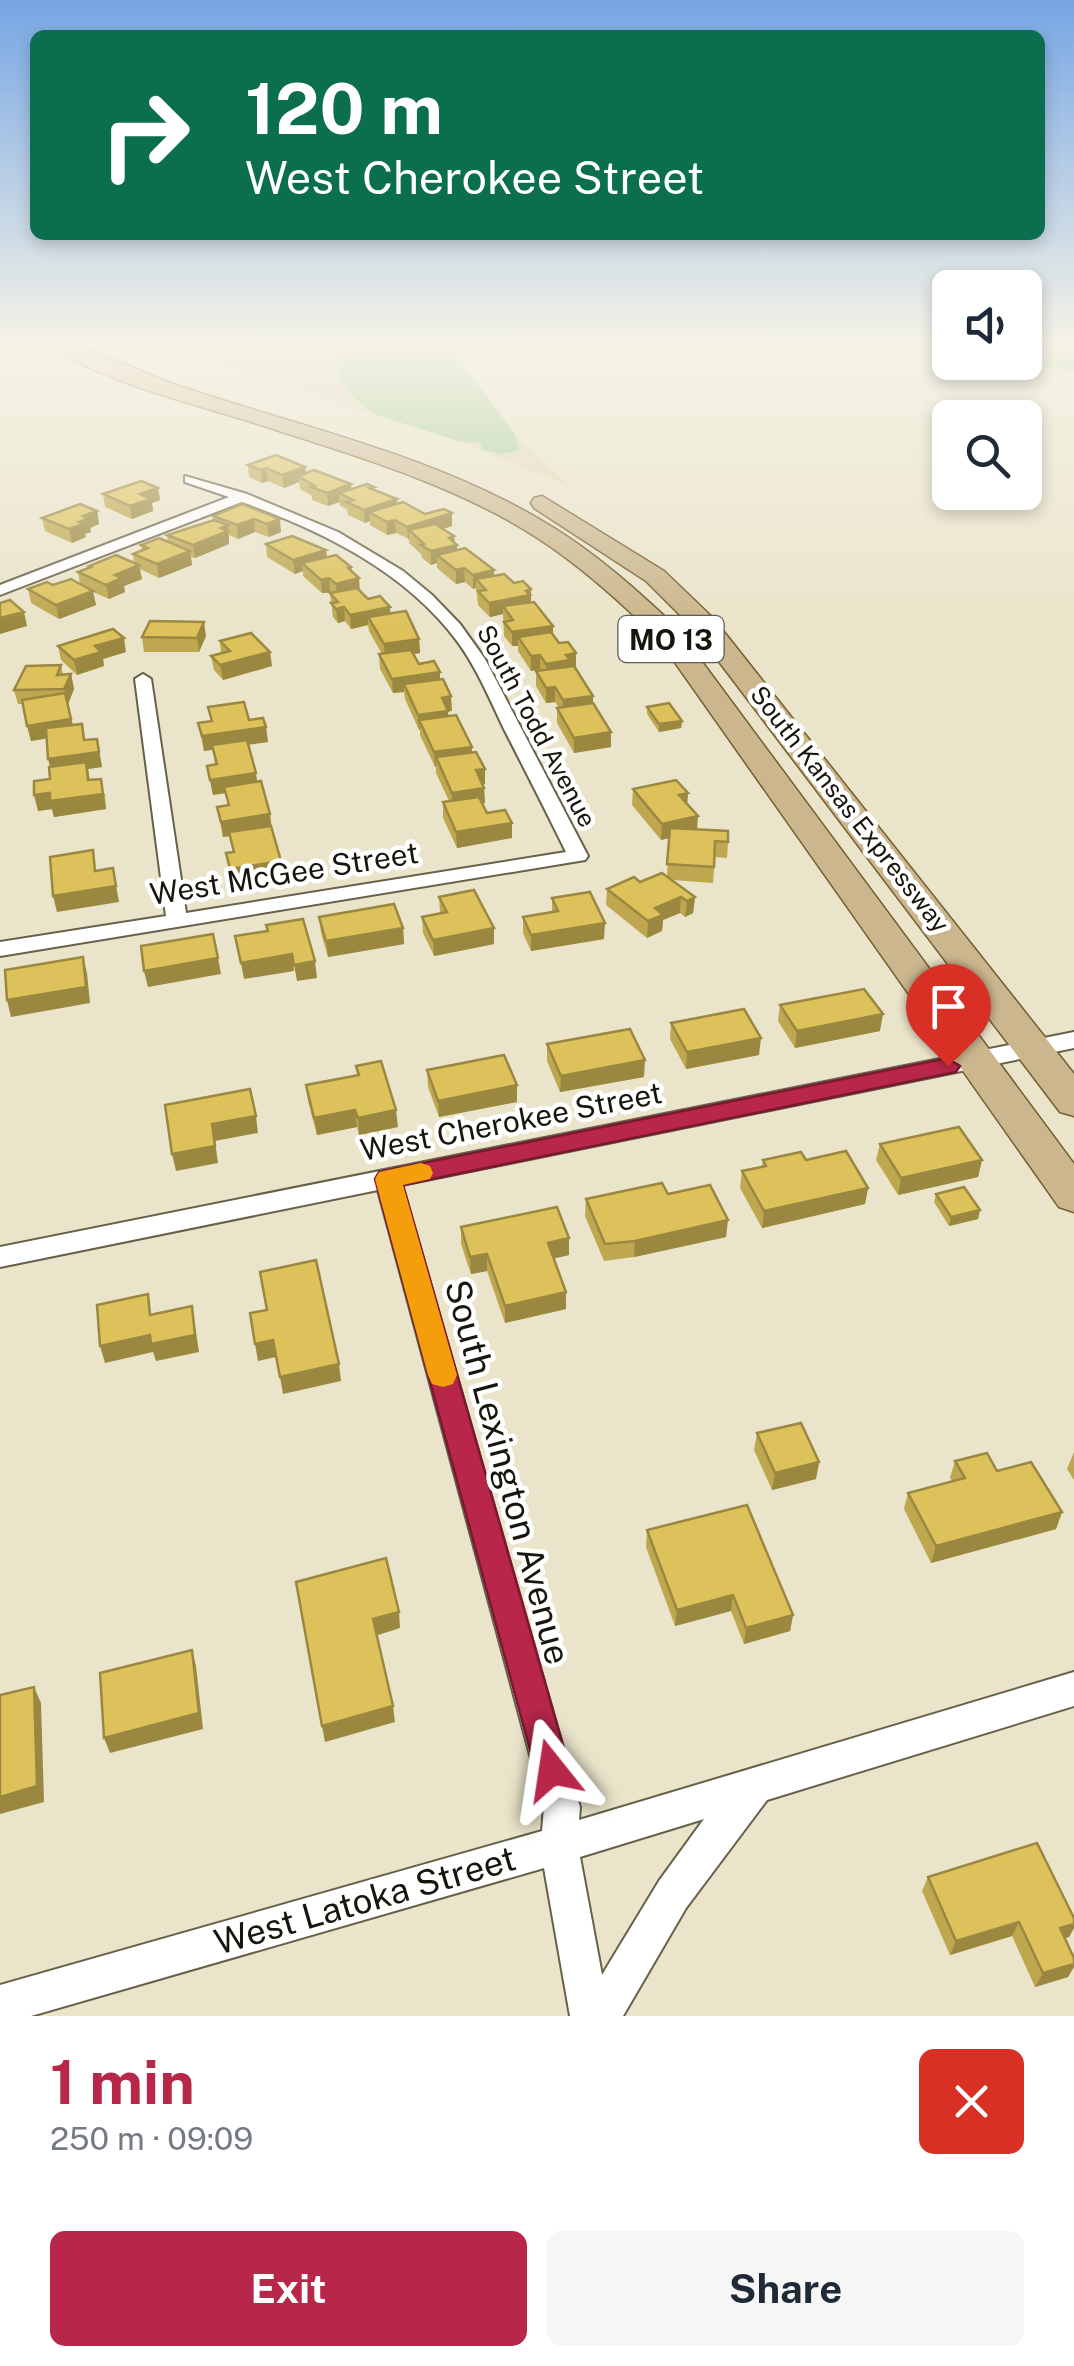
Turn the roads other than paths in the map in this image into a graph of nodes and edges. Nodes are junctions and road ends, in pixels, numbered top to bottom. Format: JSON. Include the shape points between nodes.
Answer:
{"nodes":[{"id":1,"x":318,"y":437,"type":"edge"},
{"id":2,"x":375,"y":437,"type":"edge"},
{"id":3,"x":190,"y":478,"type":"dead end"},
{"id":4,"x":242,"y":496,"type":"junction"},
{"id":5,"x":0,"y":590,"type":"edge"},
{"id":6,"x":143,"y":679,"type":"dead end"},
{"id":7,"x":578,"y":856,"type":"joint"},
{"id":8,"x":177,"y":920,"type":"junction"},
{"id":9,"x":0,"y":950,"type":"edge"},
{"id":10,"x":1074,"y":1040,"type":"edge"},
{"id":11,"x":1035,"y":1049,"type":"junction"},
{"id":12,"x":979,"y":1060,"type":"junction"},
{"id":13,"x":1074,"y":1102,"type":"edge"},
{"id":14,"x":388,"y":1179,"type":"junction"},
{"id":15,"x":1074,"y":1196,"type":"edge"},
{"id":16,"x":0,"y":1256,"type":"edge"},
{"id":17,"x":1074,"y":1689,"type":"edge"},
{"id":18,"x":758,"y":1783,"type":"junction"},
{"id":19,"x":558,"y":1845,"type":"junction"},
{"id":20,"x":0,"y":2005,"type":"edge"},
{"id":21,"x":590,"y":2016,"type":"edge"},
{"id":22,"x":602,"y":2016,"type":"edge"}],
"edges":[{"from":1,"to":12,"type":"main road","name":"South Kansas Expressway","number":"MO 13","via":[[500,506],[616,584],[668,634]]},
{"from":2,"to":11,"type":"main road","name":"South Kansas Expressway","number":"MO 13","via":[[512,488],[654,576],[750,680]]},
{"from":3,"to":4,"type":"street","name":"South Todd Avenue"},
{"from":4,"to":5,"type":"street"},
{"from":4,"to":7,"type":"street","name":"South Todd Avenue","via":[[319,526],[372,556],[455,628]]},
{"from":6,"to":8,"type":"street"},
{"from":7,"to":8,"type":"street","name":"West McGee Street"},
{"from":8,"to":9,"type":"street","name":"West McGee Street"},
{"from":10,"to":11,"type":"street","name":"West Cherokee Street"},
{"from":11,"to":12,"type":"street","name":"West Cherokee Street"},
{"from":11,"to":13,"type":"main road","name":"South Kansas Expressway","number":"MO 13"},
{"from":12,"to":14,"type":"street","name":"West Cherokee Street"},
{"from":12,"to":15,"type":"main road","name":"South Kansas Expressway","number":"MO 13"},
{"from":14,"to":16,"type":"street","name":"West Cherokee Street"},
{"from":14,"to":19,"type":"street","name":"South Lexington Avenue","via":[[562,1806]]},
{"from":17,"to":18,"type":"street","name":"West Latoka Street"},
{"from":18,"to":19,"type":"street","name":"West Latoka Street"},
{"from":18,"to":22,"type":"street","via":[[689,1868]]},
{"from":19,"to":20,"type":"street","name":"West Latoka Street"},
{"from":19,"to":21,"type":"street","name":"South Lexington Avenue"}]}
